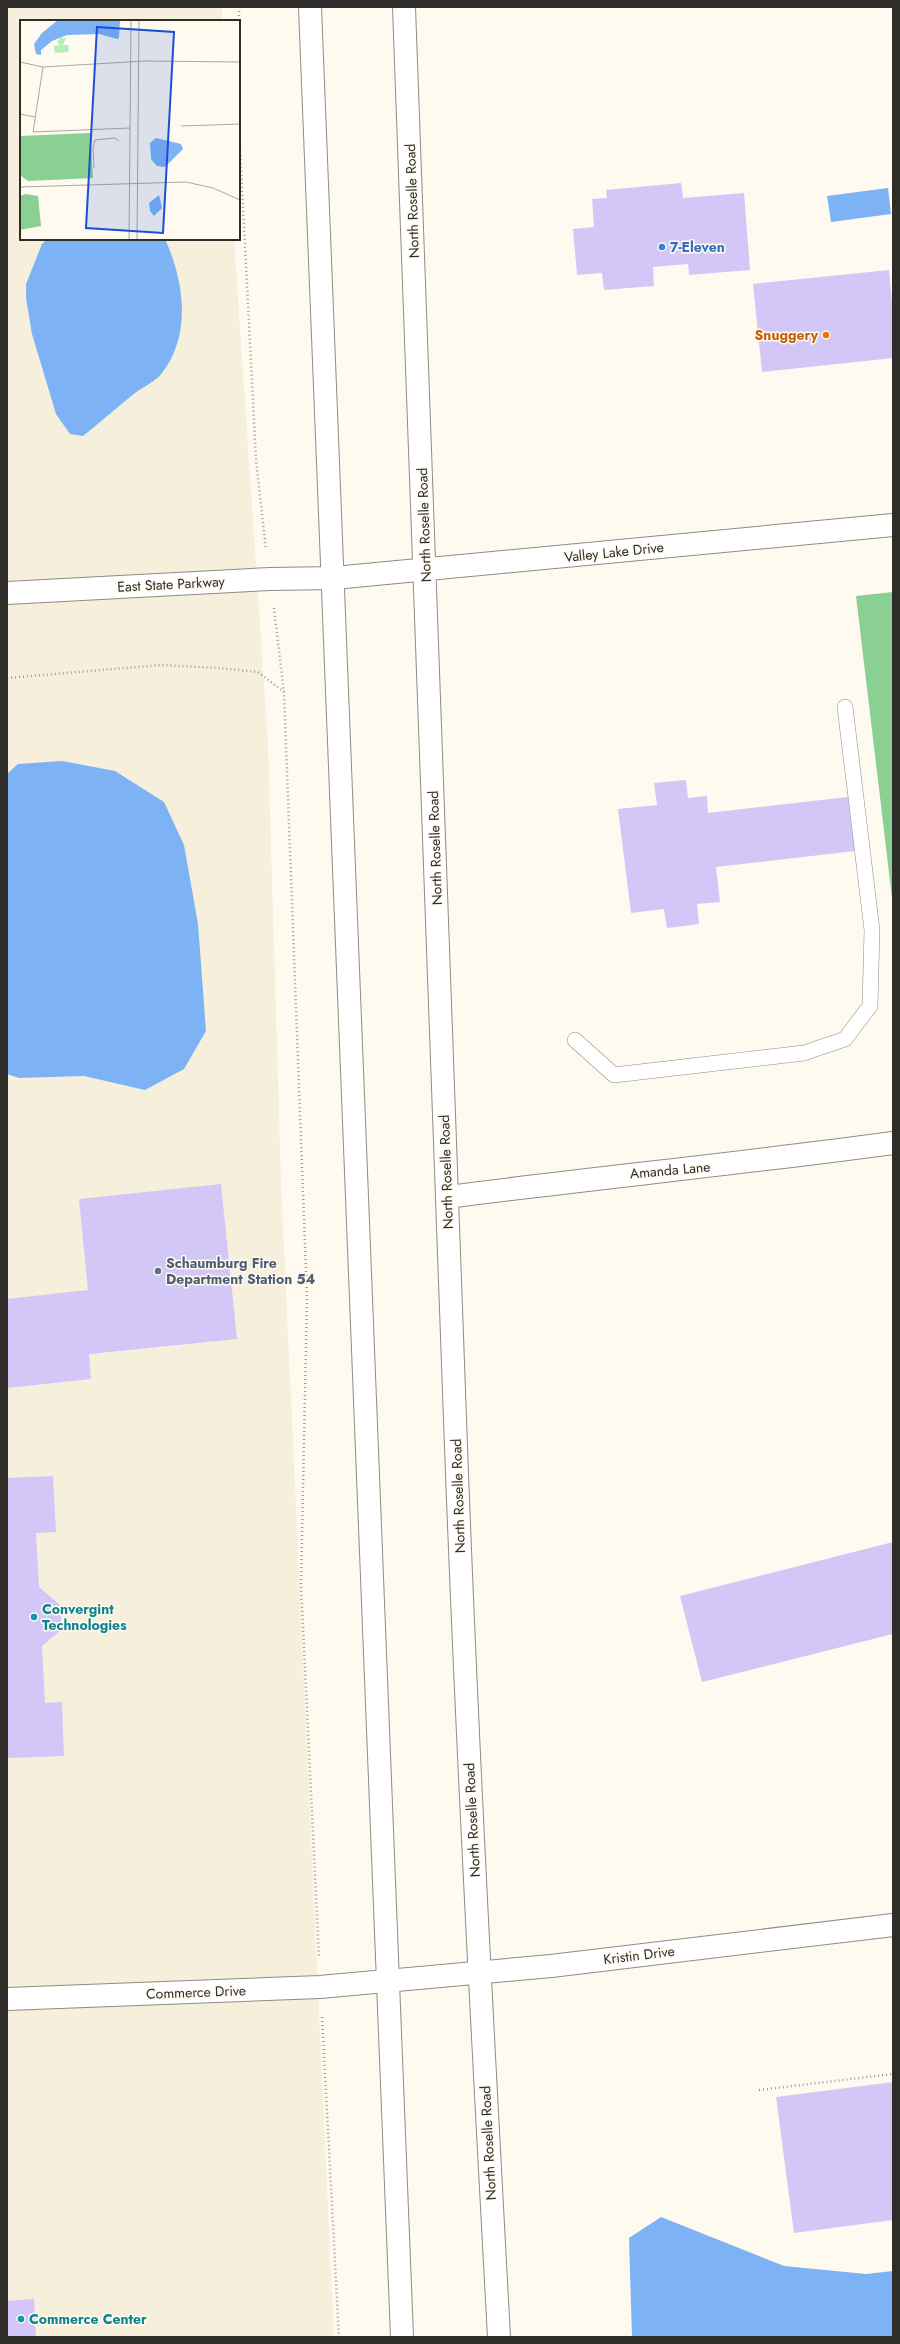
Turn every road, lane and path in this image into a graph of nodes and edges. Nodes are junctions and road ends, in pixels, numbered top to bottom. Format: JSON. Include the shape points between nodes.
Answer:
{"nodes":[{"id":1,"x":239,"y":7,"type":"edge"},
{"id":2,"x":310,"y":7,"type":"edge"},
{"id":3,"x":404,"y":7,"type":"edge"},
{"id":4,"x":239,"y":20,"type":"edge"},
{"id":5,"x":240,"y":137,"type":"edge"},
{"id":6,"x":256,"y":460,"type":"dead end"},
{"id":7,"x":893,"y":525,"type":"edge"},
{"id":8,"x":426,"y":571,"type":"junction"},
{"id":9,"x":334,"y":578,"type":"junction"},
{"id":10,"x":7,"y":592,"type":"edge"},
{"id":11,"x":7,"y":678,"type":"edge"},
{"id":12,"x":845,"y":707,"type":"dead end"},
{"id":13,"x":575,"y":1040,"type":"dead end"},
{"id":14,"x":893,"y":1143,"type":"edge"},
{"id":15,"x":447,"y":1197,"type":"junction"},
{"id":16,"x":314,"y":1872,"type":"dead end"},
{"id":17,"x":893,"y":1925,"type":"edge"},
{"id":18,"x":479,"y":1972,"type":"junction"},
{"id":19,"x":386,"y":1980,"type":"junction"},
{"id":20,"x":7,"y":1999,"type":"edge"},
{"id":21,"x":893,"y":2074,"type":"edge"},
{"id":22,"x":759,"y":2090,"type":"dead end"},
{"id":23,"x":327,"y":2107,"type":"dead end"},
{"id":24,"x":339,"y":2337,"type":"edge"},
{"id":25,"x":402,"y":2337,"type":"edge"},
{"id":26,"x":499,"y":2337,"type":"edge"}],
"edges":[{"from":1,"to":4,"type":"path"},
{"from":2,"to":9,"type":"main road"},
{"from":3,"to":8,"type":"main road","name":"North Roselle Road"},
{"from":5,"to":6,"type":"path"},
{"from":7,"to":8,"type":"main road","name":"Valley Lake Drive"},
{"from":8,"to":9,"type":"main road","name":"Valley Lake Drive"},
{"from":8,"to":15,"type":"main road","name":"North Roselle Road"},
{"from":9,"to":10,"type":"main road","name":"East State Parkway"},
{"from":9,"to":19,"type":"main road"},
{"from":11,"to":16,"type":"path","via":[[161,665],[258,672],[284,693],[307,1297],[302,1585]]},
{"from":12,"to":13,"type":"lane","via":[[872,930],[870,1006],[845,1039],[804,1054],[614,1075]]},
{"from":14,"to":15,"type":"main road","name":"Amanda Lane"},
{"from":15,"to":18,"type":"main road","name":"North Roselle Road"},
{"from":17,"to":18,"type":"main road","name":"Kristin Drive"},
{"from":18,"to":19,"type":"main road","name":"Kristin Drive"},
{"from":18,"to":26,"type":"main road","name":"North Roselle Road"},
{"from":19,"to":20,"type":"main road","name":"Commerce Drive","via":[[320,1987]]},
{"from":19,"to":25,"type":"main road"},
{"from":21,"to":22,"type":"path"},
{"from":23,"to":24,"type":"path"}]}
